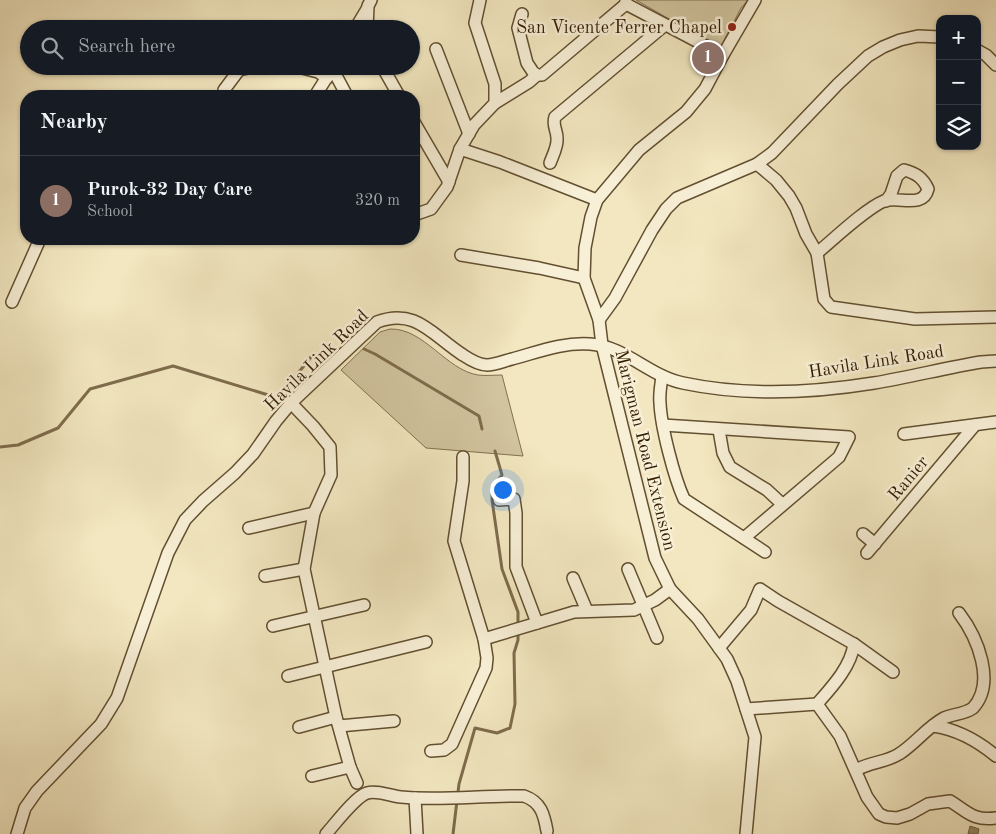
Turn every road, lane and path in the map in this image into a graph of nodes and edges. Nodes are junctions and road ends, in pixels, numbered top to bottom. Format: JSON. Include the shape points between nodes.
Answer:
{"nodes":[{"id":1,"x":480,"y":0,"type":"edge"},
{"id":2,"x":755,"y":0,"type":"edge"},
{"id":3,"x":626,"y":2,"type":"edge"},
{"id":4,"x":370,"y":3,"type":"edge"},
{"id":5,"x":522,"y":14,"type":"dead end"},
{"id":6,"x":360,"y":20,"type":"edge"},
{"id":7,"x":368,"y":20,"type":"edge"},
{"id":8,"x":665,"y":25,"type":"junction"},
{"id":9,"x":936,"y":37,"type":"edge"},
{"id":10,"x":436,"y":49,"type":"dead end"},
{"id":11,"x":981,"y":52,"type":"edge"},
{"id":12,"x":723,"y":55,"type":"junction"},
{"id":13,"x":996,"y":66,"type":"edge"},
{"id":14,"x":234,"y":75,"type":"edge"},
{"id":15,"x":328,"y":75,"type":"edge"},
{"id":16,"x":334,"y":75,"type":"edge"},
{"id":17,"x":387,"y":75,"type":"edge"},
{"id":18,"x":537,"y":75,"type":"junction"},
{"id":19,"x":224,"y":90,"type":"edge"},
{"id":20,"x":319,"y":90,"type":"edge"},
{"id":21,"x":343,"y":90,"type":"edge"},
{"id":22,"x":396,"y":90,"type":"edge"},
{"id":23,"x":495,"y":102,"type":"junction"},
{"id":24,"x":420,"y":132,"type":"edge"},
{"id":25,"x":469,"y":134,"type":"junction"},
{"id":26,"x":460,"y":149,"type":"junction"},
{"id":27,"x":550,"y":163,"type":"dead end"},
{"id":28,"x":757,"y":164,"type":"junction"},
{"id":29,"x":449,"y":182,"type":"junction"},
{"id":30,"x":597,"y":200,"type":"junction"},
{"id":31,"x":886,"y":200,"type":"dead end"},
{"id":32,"x":420,"y":213,"type":"edge"},
{"id":33,"x":37,"y":245,"type":"edge"},
{"id":34,"x":817,"y":253,"type":"junction"},
{"id":35,"x":461,"y":255,"type":"dead end"},
{"id":36,"x":584,"y":278,"type":"junction"},
{"id":37,"x":12,"y":302,"type":"dead end"},
{"id":38,"x":996,"y":317,"type":"edge"},
{"id":39,"x":599,"y":320,"type":"junction"},
{"id":40,"x":602,"y":345,"type":"junction"},
{"id":41,"x":996,"y":361,"type":"edge"},
{"id":42,"x":662,"y":376,"type":"junction"},
{"id":43,"x":291,"y":403,"type":"junction"},
{"id":44,"x":996,"y":422,"type":"edge"},
{"id":45,"x":663,"y":425,"type":"junction"},
{"id":46,"x":975,"y":425,"type":"junction"},
{"id":47,"x":719,"y":430,"type":"junction"},
{"id":48,"x":904,"y":434,"type":"dead end"},
{"id":49,"x":463,"y":457,"type":"dead end"},
{"id":50,"x":499,"y":500,"type":"dead end"},
{"id":51,"x":782,"y":504,"type":"junction"},
{"id":52,"x":314,"y":512,"type":"junction"},
{"id":53,"x":249,"y":528,"type":"dead end"},
{"id":54,"x":863,"y":534,"type":"dead end"},
{"id":55,"x":744,"y":538,"type":"junction"},
{"id":56,"x":875,"y":544,"type":"junction"},
{"id":57,"x":766,"y":552,"type":"dead end"},
{"id":58,"x":867,"y":553,"type":"dead end"},
{"id":59,"x":304,"y":569,"type":"junction"},
{"id":60,"x":628,"y":569,"type":"dead end"},
{"id":61,"x":265,"y":576,"type":"dead end"},
{"id":62,"x":573,"y":578,"type":"dead end"},
{"id":63,"x":670,"y":589,"type":"junction"},
{"id":64,"x":364,"y":605,"type":"dead end"},
{"id":65,"x":643,"y":606,"type":"junction"},
{"id":66,"x":586,"y":611,"type":"junction"},
{"id":67,"x":959,"y":612,"type":"dead end"},
{"id":68,"x":316,"y":617,"type":"junction"},
{"id":69,"x":536,"y":624,"type":"junction"},
{"id":70,"x":273,"y":626,"type":"dead end"},
{"id":71,"x":657,"y":638,"type":"dead end"},
{"id":72,"x":484,"y":639,"type":"junction"},
{"id":73,"x":426,"y":642,"type":"dead end"},
{"id":74,"x":854,"y":644,"type":"junction"},
{"id":75,"x":719,"y":648,"type":"junction"},
{"id":76,"x":326,"y":667,"type":"junction"},
{"id":77,"x":893,"y":672,"type":"dead end"},
{"id":78,"x":288,"y":676,"type":"dead end"},
{"id":79,"x":817,"y":704,"type":"junction"},
{"id":80,"x":746,"y":709,"type":"junction"},
{"id":81,"x":338,"y":721,"type":"junction"},
{"id":82,"x":394,"y":721,"type":"dead end"},
{"id":83,"x":933,"y":726,"type":"junction"},
{"id":84,"x":299,"y":727,"type":"dead end"},
{"id":85,"x":431,"y":751,"type":"dead end"},
{"id":86,"x":996,"y":756,"type":"edge"},
{"id":87,"x":350,"y":767,"type":"junction"},
{"id":88,"x":856,"y":770,"type":"junction"},
{"id":89,"x":312,"y":776,"type":"dead end"},
{"id":90,"x":357,"y":783,"type":"dead end"},
{"id":91,"x":416,"y":798,"type":"junction"},
{"id":92,"x":996,"y":818,"type":"edge"},
{"id":93,"x":549,"y":833,"type":"edge"},
{"id":94,"x":17,"y":834,"type":"edge"},
{"id":95,"x":326,"y":834,"type":"edge"},
{"id":96,"x":417,"y":834,"type":"edge"},
{"id":97,"x":746,"y":834,"type":"edge"}],
"edges":[{"from":1,"to":23,"type":"street","via":[[475,23],[495,84]]},
{"from":2,"to":12,"type":"street"},
{"from":3,"to":8,"type":"street"},
{"from":3,"to":18,"type":"street","via":[[542,75]]},
{"from":4,"to":6,"type":"street"},
{"from":4,"to":7,"type":"street"},
{"from":5,"to":18,"type":"street","via":[[518,28],[527,63]]},
{"from":8,"to":12,"type":"street"},
{"from":8,"to":27,"type":"street","via":[[556,117],[553,122],[558,137]]},
{"from":9,"to":28,"type":"street","via":[[900,40],[868,56],[772,153]]},
{"from":10,"to":25,"type":"street"},
{"from":11,"to":13,"type":"street"},
{"from":12,"to":30,"type":"street","via":[[705,89],[686,112],[639,150]]},
{"from":14,"to":19,"type":"street"},
{"from":15,"to":20,"type":"street"},
{"from":16,"to":21,"type":"street"},
{"from":17,"to":22,"type":"street"},
{"from":18,"to":23,"type":"street"},
{"from":23,"to":25,"type":"street"},
{"from":24,"to":29,"type":"street"},
{"from":25,"to":26,"type":"street"},
{"from":26,"to":29,"type":"street"},
{"from":26,"to":30,"type":"street"},
{"from":28,"to":34,"type":"street","via":[[789,196]]},
{"from":28,"to":39,"type":"street","via":[[676,198],[652,230],[615,298]]},
{"from":29,"to":32,"type":"street","via":[[431,209]]},
{"from":30,"to":36,"type":"street","via":[[585,248]]},
{"from":31,"to":34,"type":"street"},
{"from":33,"to":37,"type":"street"},
{"from":34,"to":38,"type":"street","via":[[824,299],[831,307],[915,319]]},
{"from":35,"to":36,"type":"street"},
{"from":36,"to":39,"type":"street","name":"Marigman Road Extension"},
{"from":39,"to":40,"type":"street","name":"Marigman Road Extension"},
{"from":40,"to":42,"type":"street","name":"Havila Link Road"},
{"from":40,"to":43,"type":"street","name":"Havila Link Road","via":[[557,346],[485,365],[468,358],[417,322],[407,318],[385,319],[368,329]]},
{"from":40,"to":63,"type":"street","name":"Marigman Road Extension","via":[[650,543]]},
{"from":41,"to":42,"type":"street","name":"Havila Link Road","via":[[874,383],[797,391],[702,386]]},
{"from":42,"to":45,"type":"street","via":[[660,402]]},
{"from":43,"to":52,"type":"street","via":[[330,447],[331,475]]},
{"from":43,"to":94,"type":"street","name":"Havila Link Road","via":[[235,474],[185,520],[168,553],[117,698],[101,724],[37,791],[26,808]]},
{"from":44,"to":46,"type":"street"},
{"from":45,"to":47,"type":"street"},
{"from":45,"to":55,"type":"street","via":[[684,499]]},
{"from":46,"to":48,"type":"street"},
{"from":46,"to":56,"type":"street","name":"Ranier"},
{"from":47,"to":51,"type":"street","via":[[723,453],[730,467],[767,490]]},
{"from":47,"to":51,"type":"street","via":[[849,437],[839,457]]},
{"from":49,"to":72,"type":"street","via":[[464,481],[454,541]]},
{"from":50,"to":69,"type":"street","via":[[514,499],[516,567]]},
{"from":51,"to":55,"type":"street"},
{"from":52,"to":53,"type":"street"},
{"from":52,"to":59,"type":"street"},
{"from":54,"to":56,"type":"street"},
{"from":55,"to":57,"type":"street"},
{"from":56,"to":58,"type":"street","name":"Ranier"},
{"from":59,"to":61,"type":"street"},
{"from":59,"to":68,"type":"street"},
{"from":60,"to":65,"type":"street"},
{"from":62,"to":66,"type":"street"},
{"from":63,"to":65,"type":"street"},
{"from":63,"to":75,"type":"street","name":"Marigman Road Extension"},
{"from":64,"to":68,"type":"street"},
{"from":65,"to":66,"type":"street","via":[[634,610]]},
{"from":65,"to":71,"type":"street"},
{"from":66,"to":69,"type":"street"},
{"from":67,"to":83,"type":"street","via":[[974,634],[987,664],[989,682],[982,699],[972,709],[944,718]]},
{"from":68,"to":70,"type":"street"},
{"from":68,"to":76,"type":"street"},
{"from":69,"to":72,"type":"street"},
{"from":72,"to":85,"type":"street","via":[[486,668],[452,744],[444,750]]},
{"from":73,"to":76,"type":"street"},
{"from":74,"to":75,"type":"street","via":[[760,589],[750,610]]},
{"from":74,"to":77,"type":"street"},
{"from":74,"to":79,"type":"street","via":[[843,671]]},
{"from":75,"to":80,"type":"street","name":"Marigman Road Extension"},
{"from":76,"to":78,"type":"street"},
{"from":76,"to":81,"type":"street"},
{"from":79,"to":80,"type":"street"},
{"from":79,"to":88,"type":"street","via":[[840,736]]},
{"from":80,"to":97,"type":"street","name":"Marigman Road Extension","via":[[755,737]]},
{"from":81,"to":82,"type":"street"},
{"from":81,"to":84,"type":"street"},
{"from":81,"to":87,"type":"street"},
{"from":83,"to":86,"type":"street","via":[[956,732]]},
{"from":83,"to":88,"type":"street","via":[[896,756]]},
{"from":87,"to":89,"type":"street"},
{"from":87,"to":90,"type":"street"},
{"from":88,"to":92,"type":"street","via":[[867,797],[879,814],[886,817],[897,818],[928,804],[950,801],[973,817]]},
{"from":91,"to":93,"type":"street","via":[[524,796],[541,807]]},
{"from":91,"to":95,"type":"street","via":[[376,792],[365,794]]},
{"from":91,"to":96,"type":"street"}]}
